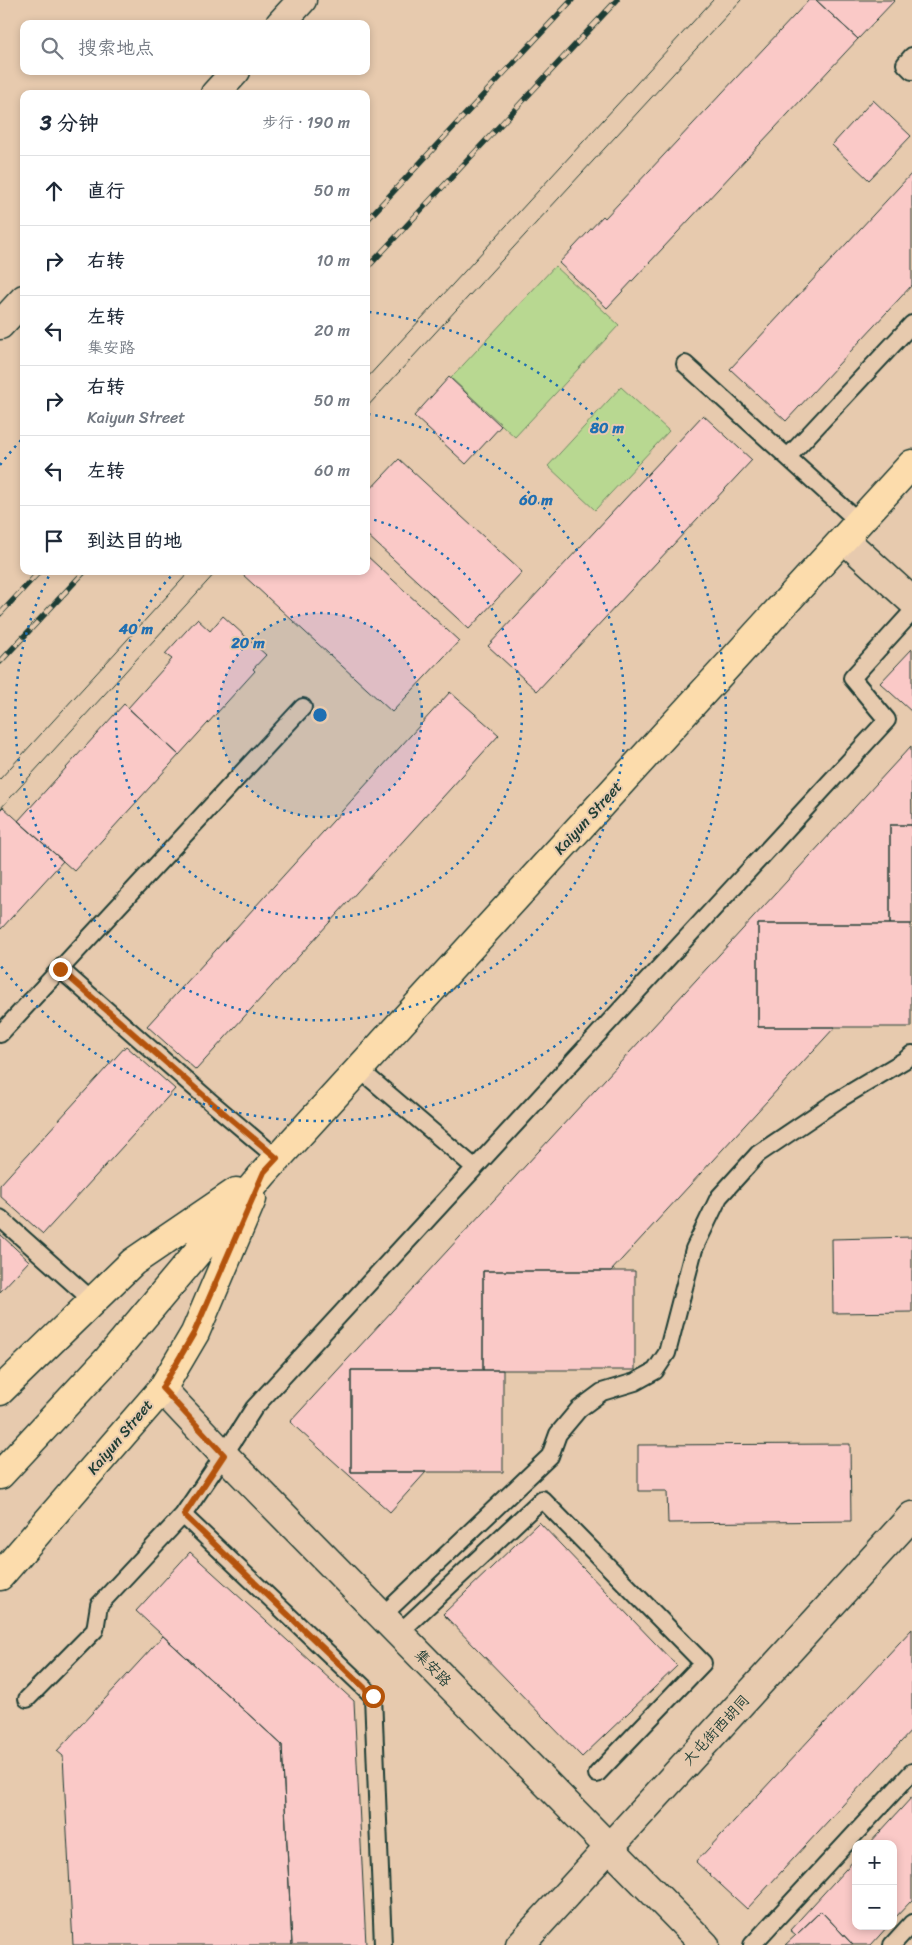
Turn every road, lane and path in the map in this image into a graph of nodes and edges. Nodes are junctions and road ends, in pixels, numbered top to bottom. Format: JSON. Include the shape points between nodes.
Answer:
{"nodes":[{"id":1,"x":302,"y":0,"type":"edge"},
{"id":2,"x":284,"y":20,"type":"edge"},
{"id":3,"x":912,"y":56,"type":"edge"},
{"id":4,"x":912,"y":71,"type":"edge"},
{"id":5,"x":232,"y":75,"type":"edge"},
{"id":6,"x":219,"y":90,"type":"edge"},
{"id":7,"x":20,"y":303,"type":"edge"},
{"id":8,"x":912,"y":324,"type":"edge"},
{"id":9,"x":0,"y":325,"type":"edge"},
{"id":10,"x":685,"y":364,"type":"dead end"},
{"id":11,"x":788,"y":457,"type":"junction"},
{"id":12,"x":912,"y":464,"type":"edge"},
{"id":13,"x":852,"y":530,"type":"junction"},
{"id":14,"x":912,"y":602,"type":"edge"},
{"id":15,"x":912,"y":612,"type":"edge"},
{"id":16,"x":303,"y":707,"type":"dead end"},
{"id":17,"x":60,"y":969,"type":"junction"},
{"id":18,"x":0,"y":1034,"type":"edge"},
{"id":19,"x":912,"y":1054,"type":"edge"},
{"id":20,"x":358,"y":1069,"type":"junction"},
{"id":21,"x":271,"y":1165,"type":"junction"},
{"id":22,"x":474,"y":1168,"type":"junction"},
{"id":23,"x":0,"y":1218,"type":"edge"},
{"id":24,"x":93,"y":1301,"type":"junction"},
{"id":25,"x":162,"y":1388,"type":"junction"},
{"id":26,"x":0,"y":1391,"type":"edge"},
{"id":27,"x":224,"y":1455,"type":"junction"},
{"id":28,"x":0,"y":1475,"type":"edge"},
{"id":29,"x":184,"y":1515,"type":"junction"},
{"id":30,"x":912,"y":1516,"type":"edge"},
{"id":31,"x":0,"y":1576,"type":"edge"},
{"id":32,"x":390,"y":1625,"type":"junction"},
{"id":33,"x":27,"y":1699,"type":"dead end"},
{"id":34,"x":912,"y":1772,"type":"edge"},
{"id":35,"x":597,"y":1774,"type":"dead end"},
{"id":36,"x":608,"y":1848,"type":"junction"},
{"id":37,"x":912,"y":1923,"type":"edge"},
{"id":38,"x":383,"y":1945,"type":"edge"},
{"id":39,"x":520,"y":1945,"type":"edge"},
{"id":40,"x":705,"y":1945,"type":"edge"},
{"id":41,"x":752,"y":1945,"type":"edge"},
{"id":42,"x":892,"y":1945,"type":"edge"}],
"edges":[{"from":1,"to":2,"type":"street"},
{"from":3,"to":4,"type":"lane","via":[[904,64]]},
{"from":5,"to":6,"type":"street"},
{"from":7,"to":9,"type":"street"},
{"from":8,"to":11,"type":"lane"},
{"from":10,"to":11,"type":"lane"},
{"from":11,"to":13,"type":"lane"},
{"from":12,"to":13,"type":"main road","name":"Kaiyun Street"},
{"from":13,"to":14,"type":"street"},
{"from":13,"to":20,"type":"main road","name":"Kaiyun Street"},
{"from":15,"to":22,"type":"lane","via":[[852,678],[887,720]]},
{"from":16,"to":17,"type":"lane"},
{"from":17,"to":18,"type":"lane"},
{"from":17,"to":21,"type":"lane","via":[[212,1103]]},
{"from":19,"to":32,"type":"lane","via":[[758,1154],[719,1197],[694,1249],[667,1353],[655,1371],[635,1382],[602,1392],[579,1409],[558,1434],[550,1456]]},
{"from":20,"to":21,"type":"main road","name":"Kaiyun Street"},
{"from":20,"to":22,"type":"lane"},
{"from":21,"to":24,"type":"main road","name":"Kaiyun Street","via":[[133,1262]]},
{"from":21,"to":25,"type":"main road","name":"Kaiyun Street","via":[[194,1333]]},
{"from":21,"to":28,"type":"main road","name":"Kaiyun Street","via":[[108,1359]]},
{"from":22,"to":27,"type":"lane","via":[[254,1408]]},
{"from":23,"to":24,"type":"lane"},
{"from":24,"to":26,"type":"main road","name":"Kaiyun Street"},
{"from":25,"to":27,"type":"street","name":"集安路"},
{"from":25,"to":31,"type":"main road","name":"Kaiyun Street"},
{"from":27,"to":29,"type":"lane"},
{"from":27,"to":32,"type":"street","name":"集安路"},
{"from":29,"to":33,"type":"lane","via":[[99,1605],[95,1630]]},
{"from":29,"to":38,"type":"lane","via":[[373,1696]]},
{"from":30,"to":36,"type":"street","name":"大屯街西胡同"},
{"from":32,"to":35,"type":"lane","via":[[542,1498],[703,1663]]},
{"from":32,"to":36,"type":"street","name":"集安路"},
{"from":34,"to":41,"type":"lane"},
{"from":36,"to":39,"type":"street","name":"大屯街西胡同"},
{"from":36,"to":40,"type":"street","name":"集安路"},
{"from":37,"to":42,"type":"lane"}]}
